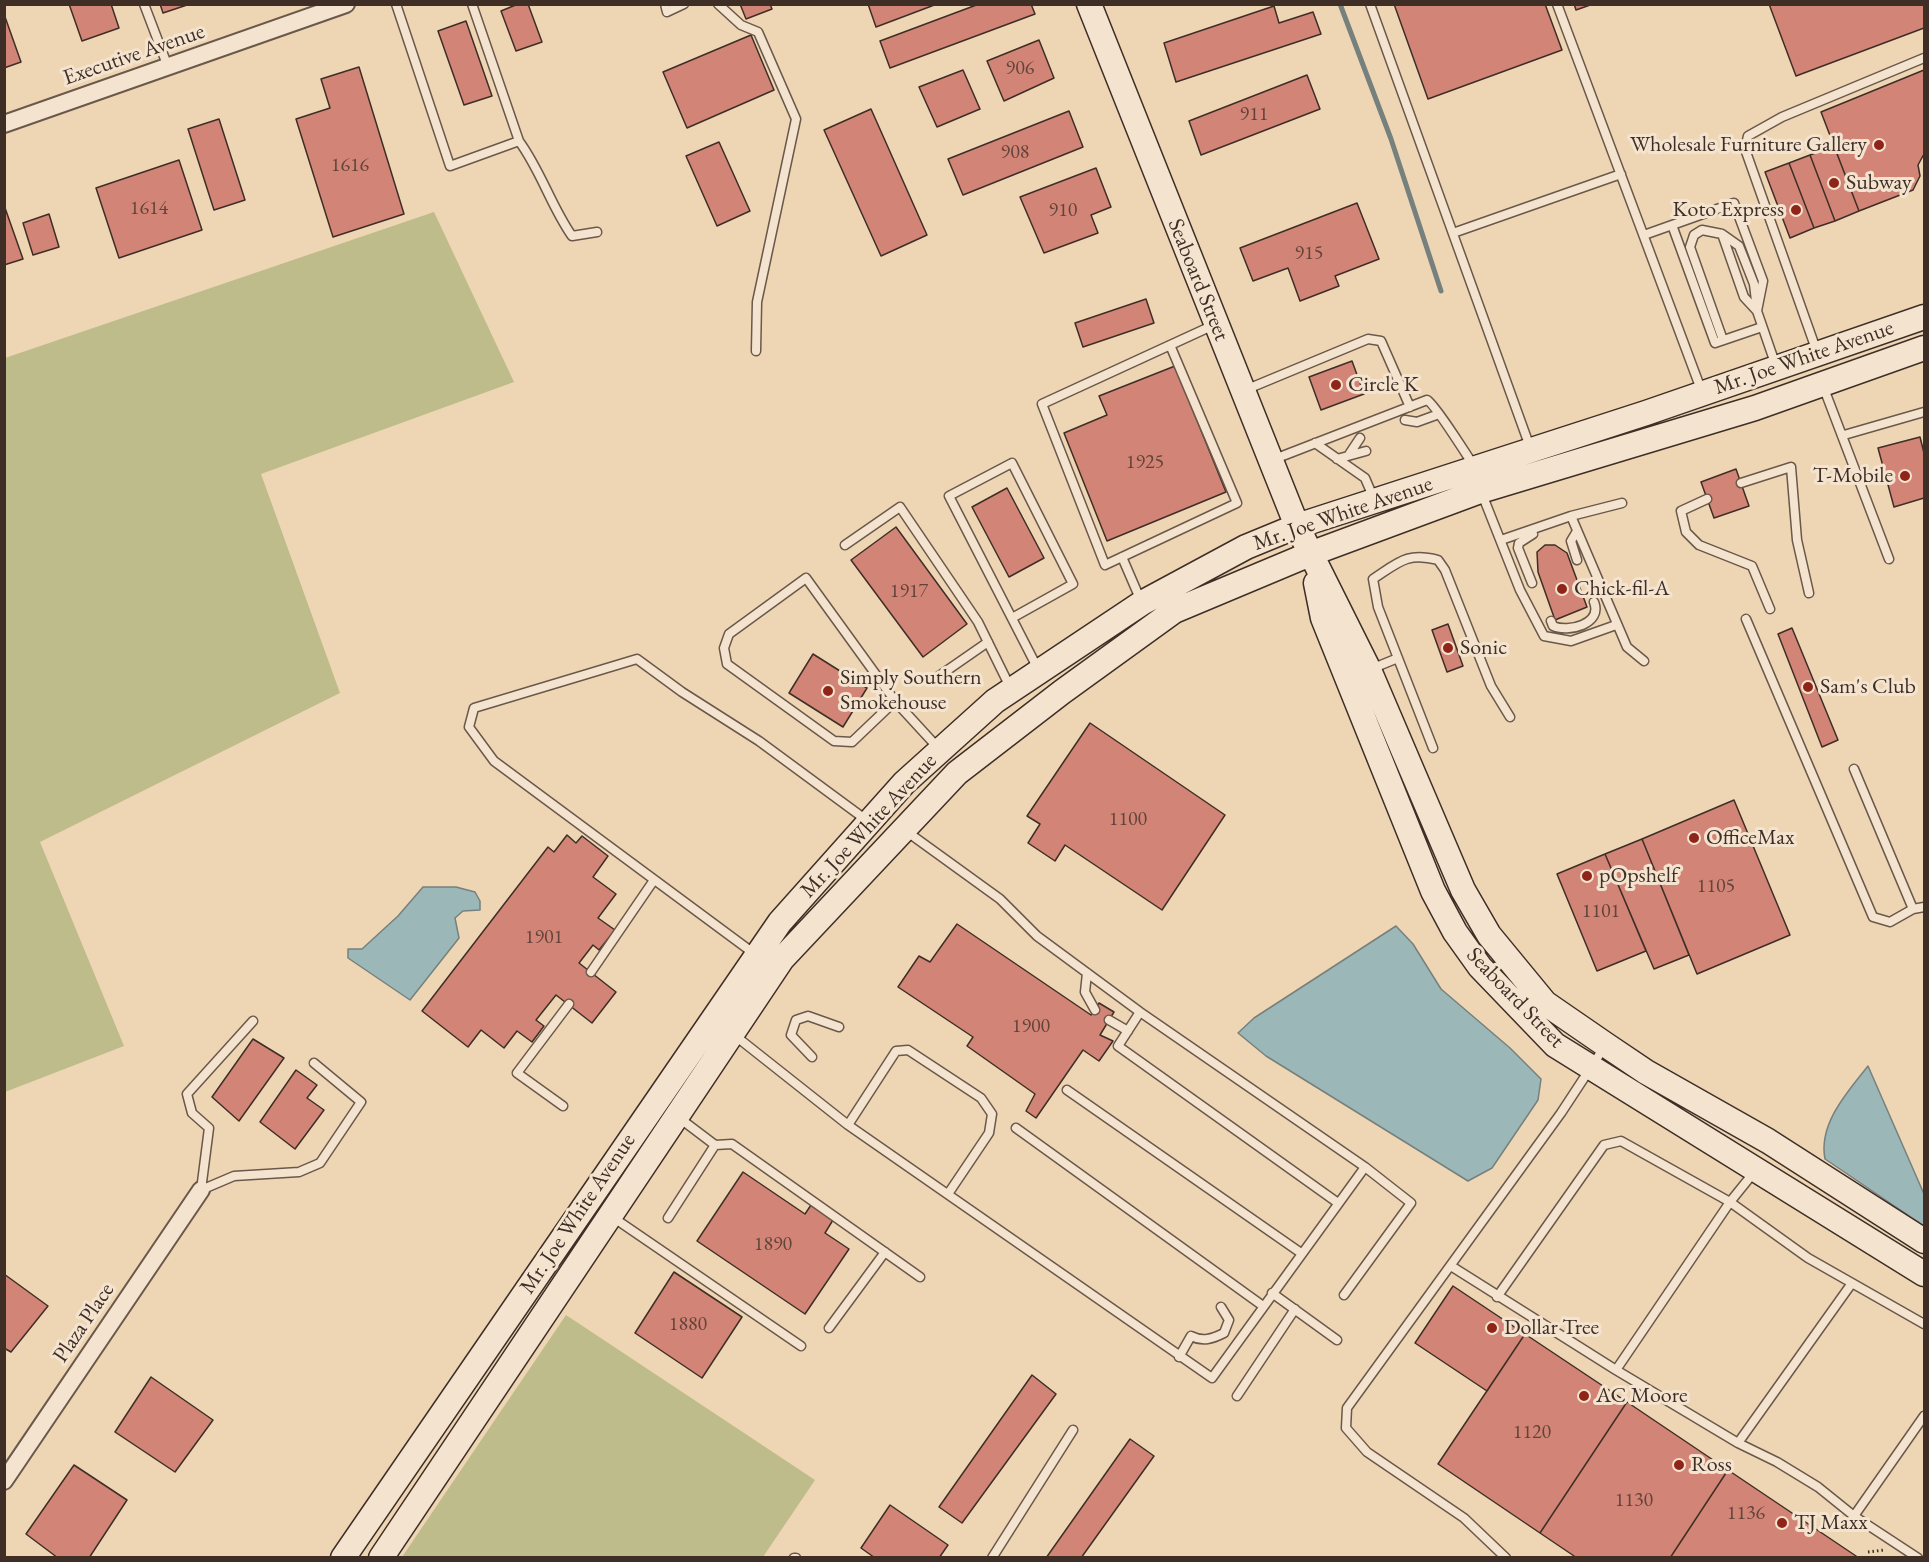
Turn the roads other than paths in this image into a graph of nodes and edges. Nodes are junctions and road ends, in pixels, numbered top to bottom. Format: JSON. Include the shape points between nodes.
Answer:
{"nodes":[{"id":1,"x":144,"y":4,"type":"edge"},
{"id":2,"x":346,"y":4,"type":"edge"},
{"id":3,"x":396,"y":4,"type":"edge"},
{"id":4,"x":472,"y":4,"type":"edge"},
{"id":5,"x":664,"y":4,"type":"edge"},
{"id":6,"x":684,"y":4,"type":"edge"},
{"id":7,"x":718,"y":4,"type":"edge"},
{"id":8,"x":1089,"y":4,"type":"edge"},
{"id":9,"x":1370,"y":4,"type":"edge"},
{"id":10,"x":1557,"y":4,"type":"edge"},
{"id":11,"x":1924,"y":58,"type":"edge"},
{"id":12,"x":168,"y":67,"type":"junction"},
{"id":13,"x":4,"y":124,"type":"edge"},
{"id":14,"x":519,"y":141,"type":"junction"},
{"id":15,"x":1621,"y":174,"type":"junction"},
{"id":16,"x":1672,"y":225,"type":"junction"},
{"id":17,"x":597,"y":232,"type":"dead end"},
{"id":18,"x":1453,"y":233,"type":"junction"},
{"id":19,"x":1722,"y":234,"type":"junction"},
{"id":20,"x":1644,"y":235,"type":"junction"},
{"id":21,"x":1756,"y":310,"type":"junction"},
{"id":22,"x":1924,"y":317,"type":"edge"},
{"id":23,"x":1216,"y":324,"type":"junction"},
{"id":24,"x":1762,"y":327,"type":"junction"},
{"id":25,"x":1723,"y":340,"type":"junction"},
{"id":26,"x":1170,"y":345,"type":"junction"},
{"id":27,"x":1924,"y":348,"type":"edge"},
{"id":28,"x":756,"y":351,"type":"dead end"},
{"id":29,"x":1817,"y":352,"type":"junction"},
{"id":30,"x":1776,"y":367,"type":"junction"},
{"id":31,"x":1823,"y":384,"type":"junction"},
{"id":32,"x":1243,"y":391,"type":"junction"},
{"id":33,"x":1703,"y":393,"type":"junction"},
{"id":34,"x":1410,"y":407,"type":"junction"},
{"id":35,"x":1924,"y":412,"type":"edge"},
{"id":36,"x":1439,"y":414,"type":"junction"},
{"id":37,"x":1405,"y":420,"type":"dead end"},
{"id":38,"x":1417,"y":422,"type":"junction"},
{"id":39,"x":1410,"y":431,"type":"dead end"},
{"id":40,"x":1844,"y":435,"type":"junction"},
{"id":41,"x":1360,"y":438,"type":"dead end"},
{"id":42,"x":1315,"y":444,"type":"junction"},
{"id":43,"x":1366,"y":451,"type":"dead end"},
{"id":44,"x":1531,"y":451,"type":"junction"},
{"id":45,"x":1350,"y":453,"type":"junction"},
{"id":46,"x":1337,"y":459,"type":"junction"},
{"id":47,"x":1270,"y":461,"type":"junction"},
{"id":48,"x":1478,"y":479,"type":"junction"},
{"id":49,"x":1741,"y":483,"type":"dead end"},
{"id":50,"x":1707,"y":499,"type":"dead end"},
{"id":51,"x":1375,"y":501,"type":"junction"},
{"id":52,"x":1622,"y":504,"type":"dead end"},
{"id":53,"x":1571,"y":516,"type":"junction"},
{"id":54,"x":1551,"y":523,"type":"junction"},
{"id":55,"x":1297,"y":526,"type":"junction"},
{"id":56,"x":1577,"y":531,"type":"junction"},
{"id":57,"x":1501,"y":540,"type":"junction"},
{"id":58,"x":845,"y":545,"type":"dead end"},
{"id":59,"x":1310,"y":554,"type":"junction"},
{"id":60,"x":1122,"y":557,"type":"junction"},
{"id":61,"x":1889,"y":559,"type":"dead end"},
{"id":62,"x":1577,"y":560,"type":"dead end"},
{"id":63,"x":1532,"y":584,"type":"dead end"},
{"id":64,"x":1809,"y":593,"type":"dead end"},
{"id":65,"x":1593,"y":602,"type":"dead end"},
{"id":66,"x":1142,"y":603,"type":"junction"},
{"id":67,"x":1770,"y":609,"type":"dead end"},
{"id":68,"x":1012,"y":618,"type":"junction"},
{"id":69,"x":1746,"y":619,"type":"dead end"},
{"id":70,"x":1551,"y":621,"type":"dead end"},
{"id":71,"x":1616,"y":625,"type":"junction"},
{"id":72,"x":988,"y":642,"type":"junction"},
{"id":73,"x":1398,"y":658,"type":"junction"},
{"id":74,"x":1644,"y":661,"type":"dead end"},
{"id":75,"x":1369,"y":670,"type":"junction"},
{"id":76,"x":1040,"y":672,"type":"junction"},
{"id":77,"x":939,"y":676,"type":"dead end"},
{"id":78,"x":1012,"y":690,"type":"junction"},
{"id":79,"x":895,"y":700,"type":"junction"},
{"id":80,"x":1510,"y":717,"type":"dead end"},
{"id":81,"x":1433,"y":748,"type":"dead end"},
{"id":82,"x":940,"y":750,"type":"junction"},
{"id":83,"x":1854,"y":769,"type":"dead end"},
{"id":84,"x":869,"y":822,"type":"junction"},
{"id":85,"x":903,"y":829,"type":"junction"},
{"id":86,"x":654,"y":880,"type":"junction"},
{"id":87,"x":1924,"y":907,"type":"edge"},
{"id":88,"x":1913,"y":909,"type":"junction"},
{"id":89,"x":756,"y":955,"type":"junction"},
{"id":90,"x":591,"y":972,"type":"dead end"},
{"id":91,"x":1087,"y":973,"type":"junction"},
{"id":92,"x":568,"y":1005,"type":"dead end"},
{"id":93,"x":1095,"y":1010,"type":"dead end"},
{"id":94,"x":1140,"y":1012,"type":"junction"},
{"id":95,"x":1109,"y":1020,"type":"dead end"},
{"id":96,"x":253,"y":1022,"type":"dead end"},
{"id":97,"x":839,"y":1028,"type":"dead end"},
{"id":98,"x":1128,"y":1031,"type":"junction"},
{"id":99,"x":732,"y":1034,"type":"junction"},
{"id":100,"x":1606,"y":1045,"type":"junction"},
{"id":101,"x":812,"y":1058,"type":"dead end"},
{"id":102,"x":314,"y":1063,"type":"dead end"},
{"id":103,"x":1591,"y":1068,"type":"junction"},
{"id":104,"x":1067,"y":1090,"type":"dead end"},
{"id":105,"x":563,"y":1106,"type":"dead end"},
{"id":106,"x":677,"y":1117,"type":"junction"},
{"id":107,"x":848,"y":1125,"type":"junction"},
{"id":108,"x":1016,"y":1128,"type":"dead end"},
{"id":109,"x":715,"y":1145,"type":"junction"},
{"id":110,"x":1365,"y":1167,"type":"junction"},
{"id":111,"x":1756,"y":1170,"type":"junction"},
{"id":112,"x":201,"y":1190,"type":"junction"},
{"id":113,"x":948,"y":1194,"type":"junction"},
{"id":114,"x":1730,"y":1202,"type":"junction"},
{"id":115,"x":1338,"y":1203,"type":"junction"},
{"id":116,"x":610,"y":1215,"type":"junction"},
{"id":117,"x":668,"y":1218,"type":"dead end"},
{"id":118,"x":1924,"y":1241,"type":"edge"},
{"id":119,"x":885,"y":1252,"type":"junction"},
{"id":120,"x":1301,"y":1253,"type":"junction"},
{"id":121,"x":1451,"y":1266,"type":"junction"},
{"id":122,"x":1924,"y":1274,"type":"edge"},
{"id":123,"x":920,"y":1277,"type":"dead end"},
{"id":124,"x":1852,"y":1283,"type":"junction"},
{"id":125,"x":1272,"y":1293,"type":"junction"},
{"id":126,"x":1344,"y":1295,"type":"dead end"},
{"id":127,"x":1497,"y":1297,"type":"junction"},
{"id":128,"x":1263,"y":1306,"type":"junction"},
{"id":129,"x":1221,"y":1307,"type":"dead end"},
{"id":130,"x":1295,"y":1309,"type":"junction"},
{"id":131,"x":1924,"y":1323,"type":"edge"},
{"id":132,"x":829,"y":1328,"type":"dead end"},
{"id":133,"x":1337,"y":1340,"type":"dead end"},
{"id":134,"x":801,"y":1346,"type":"dead end"},
{"id":135,"x":1179,"y":1357,"type":"junction"},
{"id":136,"x":1616,"y":1370,"type":"junction"},
{"id":137,"x":1237,"y":1396,"type":"dead end"},
{"id":138,"x":1924,"y":1416,"type":"edge"},
{"id":139,"x":1073,"y":1430,"type":"dead end"},
{"id":140,"x":1738,"y":1443,"type":"junction"},
{"id":141,"x":4,"y":1481,"type":"edge"},
{"id":142,"x":1854,"y":1516,"type":"junction"},
{"id":143,"x":343,"y":1557,"type":"edge"},
{"id":144,"x":381,"y":1557,"type":"edge"},
{"id":145,"x":992,"y":1557,"type":"edge"},
{"id":146,"x":1506,"y":1557,"type":"edge"},
{"id":147,"x":1918,"y":1557,"type":"edge"}],
"edges":[{"from":1,"to":12,"type":"lane"},
{"from":2,"to":12,"type":"street","name":"Executive Avenue"},
{"from":3,"to":14,"type":"lane","via":[[450,166]]},
{"from":4,"to":14,"type":"lane"},
{"from":5,"to":6,"type":"lane","via":[[667,12]]},
{"from":7,"to":28,"type":"lane","via":[[741,25],[758,32],[796,119],[757,302]]},
{"from":8,"to":23,"type":"main road","name":"Seaboard Street"},
{"from":9,"to":18,"type":"lane"},
{"from":10,"to":15,"type":"lane"},
{"from":11,"to":29,"type":"lane","via":[[1782,117],[1748,136],[1745,149]]},
{"from":12,"to":13,"type":"street","name":"Executive Avenue"},
{"from":14,"to":17,"type":"lane","via":[[535,163],[560,219],[572,236]]},
{"from":15,"to":18,"type":"lane"},
{"from":15,"to":20,"type":"lane"},
{"from":16,"to":20,"type":"lane"},
{"from":16,"to":21,"type":"lane","via":[[1734,203],[1762,281]]},
{"from":16,"to":25,"type":"lane","via":[[1715,343]]},
{"from":18,"to":44,"type":"lane"},
{"from":19,"to":21,"type":"lane","via":[[1744,297]]},
{"from":19,"to":21,"type":"lane","via":[[1739,246],[1754,284]]},
{"from":19,"to":25,"type":"lane","via":[[1702,230],[1694,235],[1690,247]]},
{"from":20,"to":33,"type":"lane"},
{"from":21,"to":24,"type":"lane"},
{"from":22,"to":29,"type":"main road","name":"Mr. Joe White Avenue"},
{"from":23,"to":26,"type":"lane"},
{"from":23,"to":32,"type":"main road","name":"Seaboard Street"},
{"from":24,"to":25,"type":"lane"},
{"from":24,"to":30,"type":"lane"},
{"from":26,"to":60,"type":"lane","via":[[1237,503]]},
{"from":26,"to":60,"type":"lane","via":[[1042,404],[1105,565]]},
{"from":27,"to":31,"type":"main road","name":"Mr. Joe White Avenue"},
{"from":29,"to":30,"type":"main road","name":"Mr. Joe White Avenue"},
{"from":30,"to":33,"type":"main road","name":"Mr. Joe White Avenue"},
{"from":31,"to":40,"type":"lane"},
{"from":31,"to":48,"type":"main road","name":"Mr. Joe White Avenue","via":[[1633,446]]},
{"from":32,"to":34,"type":"lane","via":[[1368,339],[1381,341]]},
{"from":32,"to":47,"type":"main road","name":"Seaboard Street"},
{"from":33,"to":44,"type":"main road","name":"Mr. Joe White Avenue"},
{"from":34,"to":36,"type":"lane","via":[[1427,400],[1433,402]]},
{"from":34,"to":42,"type":"lane"},
{"from":35,"to":40,"type":"lane"},
{"from":36,"to":38,"type":"lane"},
{"from":36,"to":48,"type":"lane"},
{"from":37,"to":38,"type":"lane"},
{"from":38,"to":39,"type":"lane"},
{"from":40,"to":61,"type":"lane"},
{"from":41,"to":45,"type":"lane"},
{"from":42,"to":46,"type":"lane"},
{"from":42,"to":47,"type":"lane"},
{"from":43,"to":45,"type":"lane"},
{"from":44,"to":48,"type":"main road","name":"Mr. Joe White Avenue"},
{"from":45,"to":46,"type":"lane"},
{"from":46,"to":51,"type":"lane","via":[[1365,478]]},
{"from":47,"to":55,"type":"main road","name":"Seaboard Street"},
{"from":48,"to":51,"type":"main road","name":"Mr. Joe White Avenue"},
{"from":48,"to":57,"type":"lane"},
{"from":48,"to":59,"type":"main road","name":"Mr. Joe White Avenue"},
{"from":49,"to":64,"type":"lane","via":[[1791,467],[1797,540]]},
{"from":50,"to":67,"type":"lane","via":[[1681,511],[1686,531],[1698,545],[1752,566]]},
{"from":51,"to":55,"type":"main road","name":"Mr. Joe White Avenue"},
{"from":52,"to":53,"type":"lane"},
{"from":53,"to":54,"type":"lane"},
{"from":53,"to":56,"type":"lane"},
{"from":54,"to":57,"type":"lane"},
{"from":54,"to":63,"type":"lane","via":[[1519,543]]},
{"from":55,"to":59,"type":"main road","name":"Seaboard Street"},
{"from":55,"to":66,"type":"main road","name":"Mr. Joe White Avenue","via":[[1246,547]]},
{"from":56,"to":62,"type":"lane","via":[[1571,540]]},
{"from":56,"to":71,"type":"lane"},
{"from":57,"to":71,"type":"lane","via":[[1520,590],[1544,636],[1570,641]]},
{"from":58,"to":72,"type":"lane","via":[[900,507]]},
{"from":59,"to":75,"type":"main road","name":"Seaboard Street"},
{"from":59,"to":85,"type":"main road","name":"Mr. Joe White Avenue","via":[[1174,611],[957,773]]},
{"from":59,"to":103,"type":"main road","name":"Seaboard Street","via":[[1323,618],[1433,891],[1455,932],[1479,967],[1555,1045]]},
{"from":60,"to":66,"type":"lane"},
{"from":65,"to":70,"type":"lane","via":[[1593,615],[1571,630],[1553,626]]},
{"from":66,"to":76,"type":"main road","name":"Mr. Joe White Avenue"},
{"from":68,"to":68,"type":"lane","via":[[949,496],[1012,463],[1073,584]]},
{"from":68,"to":76,"type":"lane"},
{"from":69,"to":88,"type":"lane","via":[[1873,917],[1890,922]]},
{"from":71,"to":74,"type":"lane","via":[[1627,647]]},
{"from":72,"to":77,"type":"lane"},
{"from":72,"to":78,"type":"lane"},
{"from":73,"to":75,"type":"lane"},
{"from":73,"to":80,"type":"lane","via":[[1377,607],[1373,579],[1418,555],[1438,560],[1491,686]]},
{"from":73,"to":81,"type":"lane"},
{"from":75,"to":100,"type":"main road","name":"Seaboard Street","via":[[1463,890],[1489,935],[1545,1003]]},
{"from":76,"to":78,"type":"main road","name":"Mr. Joe White Avenue"},
{"from":78,"to":82,"type":"main road","name":"Mr. Joe White Avenue"},
{"from":79,"to":79,"type":"lane","via":[[806,578],[729,633],[724,648],[727,664],[834,741],[852,742]]},
{"from":79,"to":82,"type":"lane"},
{"from":82,"to":84,"type":"main road","name":"Mr. Joe White Avenue"},
{"from":83,"to":88,"type":"lane"},
{"from":84,"to":86,"type":"lane","via":[[759,741],[637,659],[474,708],[469,727],[494,761]]},
{"from":84,"to":89,"type":"main road","name":"Mr. Joe White Avenue","via":[[780,922]]},
{"from":85,"to":91,"type":"lane","via":[[1000,899],[1037,936]]},
{"from":85,"to":99,"type":"main road","name":"Mr. Joe White Avenue","via":[[782,959]]},
{"from":86,"to":89,"type":"lane"},
{"from":86,"to":90,"type":"lane"},
{"from":87,"to":88,"type":"lane"},
{"from":89,"to":143,"type":"main road","name":"Mr. Joe White Avenue"},
{"from":91,"to":93,"type":"lane","via":[[1085,992]]},
{"from":91,"to":94,"type":"lane"},
{"from":92,"to":105,"type":"lane","via":[[517,1073]]},
{"from":94,"to":98,"type":"lane"},
{"from":94,"to":110,"type":"lane"},
{"from":95,"to":98,"type":"lane"},
{"from":96,"to":112,"type":"lane","via":[[187,1094],[192,1113],[209,1128]]},
{"from":97,"to":101,"type":"lane","via":[[808,1016],[796,1020],[791,1035]]},
{"from":98,"to":115,"type":"lane","via":[[1118,1046]]},
{"from":99,"to":106,"type":"main road","name":"Mr. Joe White Avenue"},
{"from":99,"to":107,"type":"lane"},
{"from":100,"to":103,"type":"lane"},
{"from":100,"to":118,"type":"main road","name":"Seaboard Street","via":[[1768,1141]]},
{"from":102,"to":112,"type":"lane","via":[[361,1102],[320,1163],[299,1172],[234,1176]]},
{"from":103,"to":111,"type":"main road","name":"Seaboard Street"},
{"from":103,"to":121,"type":"lane"},
{"from":104,"to":120,"type":"lane"},
{"from":106,"to":109,"type":"lane"},
{"from":106,"to":116,"type":"main road","name":"Mr. Joe White Avenue"},
{"from":107,"to":113,"type":"lane"},
{"from":107,"to":113,"type":"lane","via":[[896,1051],[908,1050],[981,1098],[992,1114],[989,1133]]},
{"from":108,"to":128,"type":"lane"},
{"from":109,"to":117,"type":"lane"},
{"from":109,"to":119,"type":"lane","via":[[732,1143]]},
{"from":110,"to":115,"type":"lane"},
{"from":110,"to":126,"type":"lane","via":[[1410,1203]]},
{"from":111,"to":114,"type":"lane"},
{"from":111,"to":122,"type":"main road","name":"Seaboard Street"},
{"from":112,"to":141,"type":"street","name":"Plaza Place"},
{"from":113,"to":135,"type":"lane"},
{"from":114,"to":124,"type":"lane","via":[[1808,1258]]},
{"from":114,"to":127,"type":"lane","via":[[1621,1141],[1604,1145]]},
{"from":114,"to":136,"type":"lane"},
{"from":115,"to":120,"type":"lane"},
{"from":116,"to":134,"type":"lane"},
{"from":116,"to":144,"type":"main road","name":"Mr. Joe White Avenue"},
{"from":119,"to":123,"type":"lane"},
{"from":119,"to":132,"type":"lane"},
{"from":120,"to":125,"type":"lane"},
{"from":121,"to":127,"type":"lane"},
{"from":121,"to":146,"type":"lane","via":[[1347,1408],[1346,1428],[1366,1452],[1464,1518]]},
{"from":124,"to":131,"type":"lane"},
{"from":124,"to":140,"type":"lane"},
{"from":125,"to":128,"type":"lane"},
{"from":125,"to":130,"type":"lane"},
{"from":127,"to":136,"type":"lane"},
{"from":128,"to":135,"type":"lane","via":[[1212,1378]]},
{"from":129,"to":135,"type":"lane","via":[[1229,1320],[1224,1334],[1198,1340],[1191,1336]]},
{"from":130,"to":133,"type":"lane"},
{"from":130,"to":137,"type":"lane"},
{"from":136,"to":140,"type":"lane"},
{"from":138,"to":142,"type":"lane"},
{"from":139,"to":145,"type":"lane"},
{"from":140,"to":142,"type":"lane","via":[[1818,1487]]},
{"from":142,"to":147,"type":"lane"}]}
